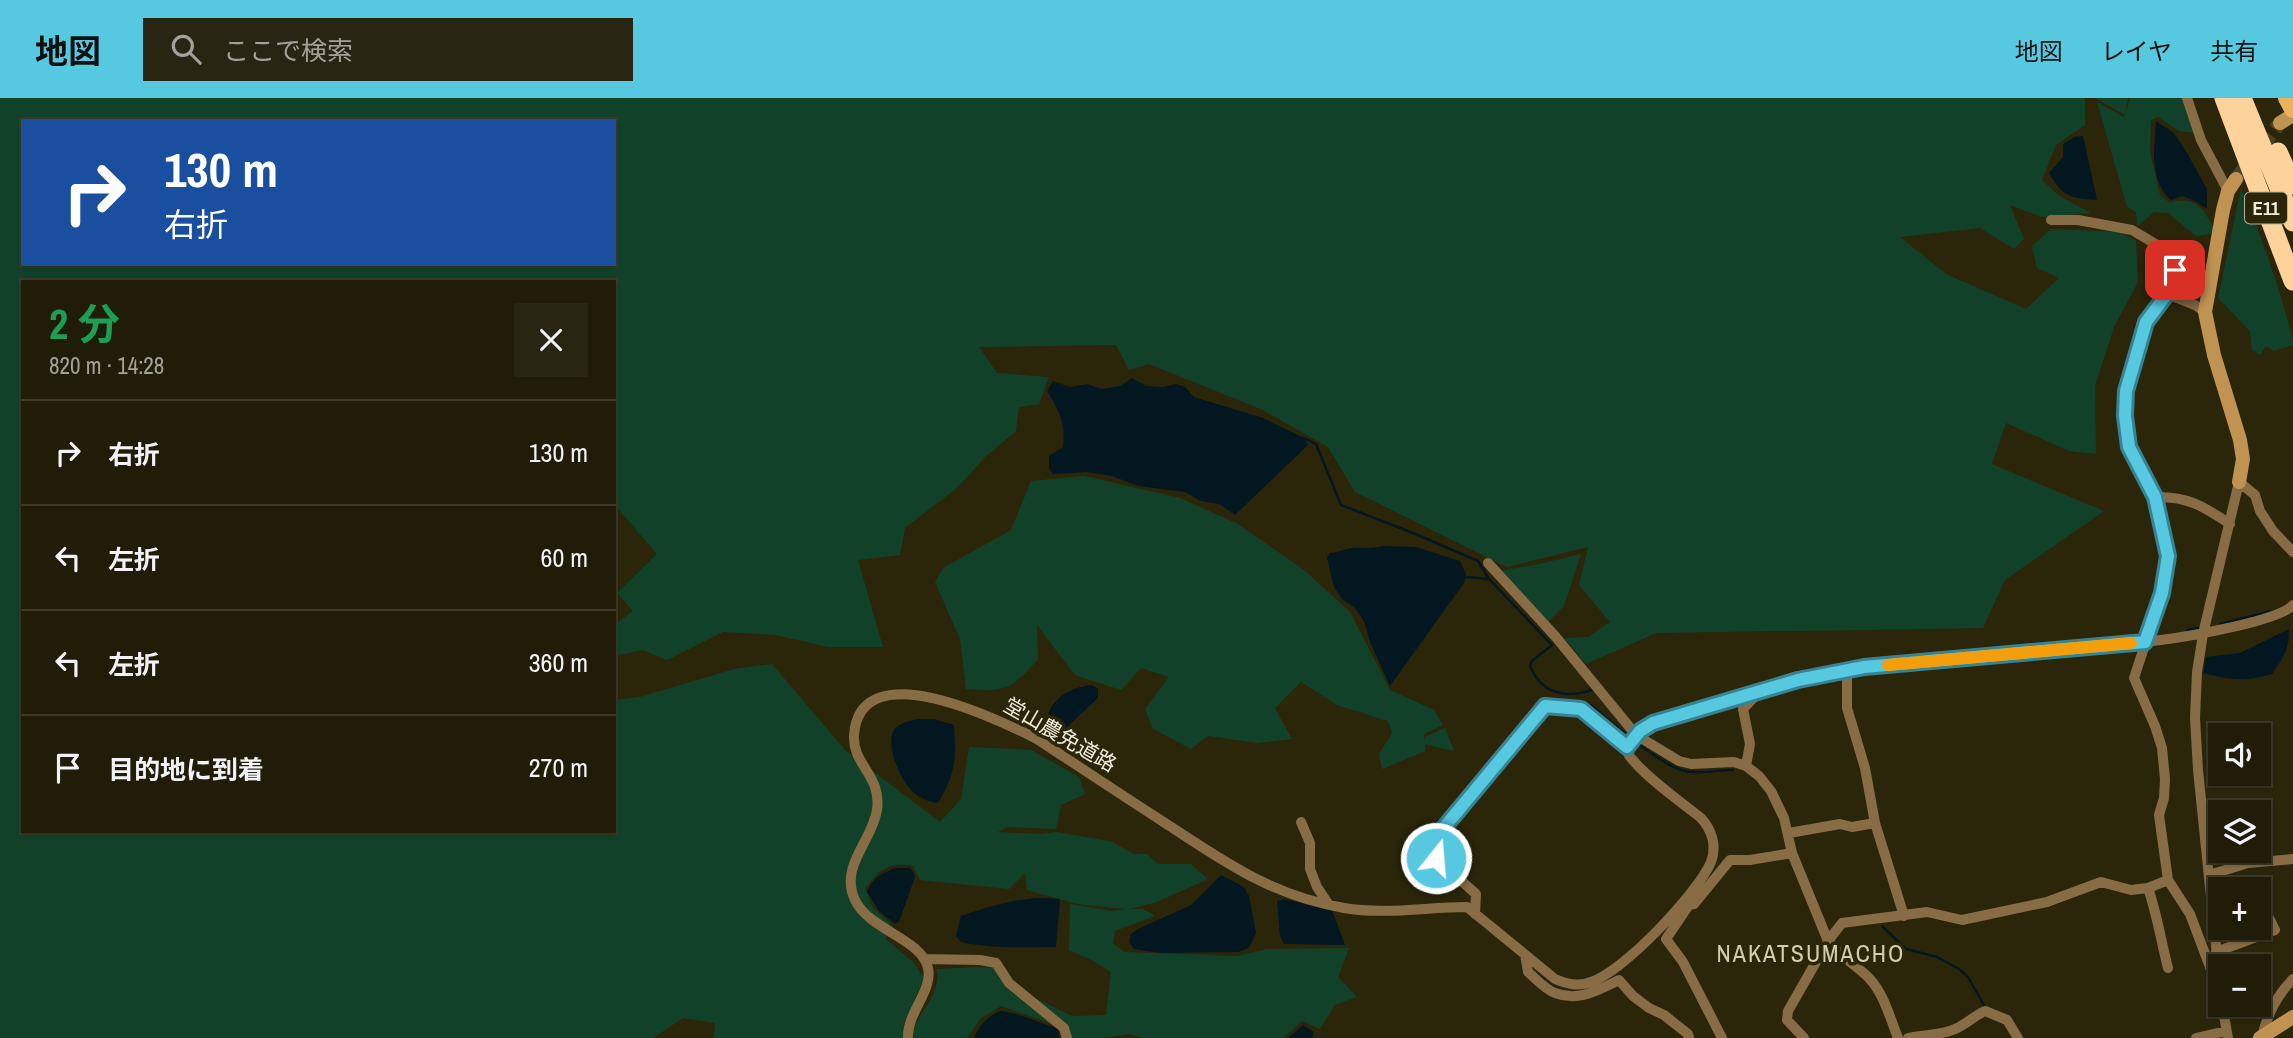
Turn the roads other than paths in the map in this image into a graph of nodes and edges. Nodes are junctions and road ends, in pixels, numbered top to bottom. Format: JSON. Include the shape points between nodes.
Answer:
{"nodes":[{"id":1,"x":2188,"y":98,"type":"edge"},
{"id":2,"x":2224,"y":98,"type":"edge"},
{"id":3,"x":2242,"y":98,"type":"edge"},
{"id":4,"x":2251,"y":98,"type":"edge"},
{"id":5,"x":2287,"y":98,"type":"edge"},
{"id":6,"x":2293,"y":109,"type":"edge"},
{"id":7,"x":2293,"y":115,"type":"edge"},
{"id":8,"x":2280,"y":123,"type":"tunnel mouth"},
{"id":9,"x":2232,"y":185,"type":"joint"},
{"id":10,"x":2293,"y":185,"type":"edge"},
{"id":11,"x":2051,"y":220,"type":"dead end"},
{"id":12,"x":2293,"y":222,"type":"edge"},
{"id":13,"x":2292,"y":280,"type":"edge"},
{"id":14,"x":2167,"y":294,"type":"junction"},
{"id":15,"x":2205,"y":312,"type":"junction"},
{"id":16,"x":2239,"y":481,"type":"junction"},
{"id":17,"x":2155,"y":497,"type":"junction"},
{"id":18,"x":2230,"y":524,"type":"junction"},
{"id":19,"x":2293,"y":552,"type":"edge"},
{"id":20,"x":1488,"y":563,"type":"dead end"},
{"id":21,"x":2293,"y":605,"type":"edge"},
{"id":22,"x":2203,"y":634,"type":"junction"},
{"id":23,"x":2145,"y":642,"type":"junction"},
{"id":24,"x":1847,"y":670,"type":"junction"},
{"id":25,"x":1759,"y":692,"type":"junction"},
{"id":26,"x":1632,"y":741,"type":"junction"},
{"id":27,"x":1746,"y":766,"type":"junction"},
{"id":28,"x":1301,"y":822,"type":"dead end"},
{"id":29,"x":1875,"y":823,"type":"junction"},
{"id":30,"x":1789,"y":833,"type":"junction"},
{"id":31,"x":1792,"y":853,"type":"junction"},
{"id":32,"x":2293,"y":859,"type":"edge"},
{"id":33,"x":2209,"y":875,"type":"junction"},
{"id":34,"x":2168,"y":880,"type":"junction"},
{"id":35,"x":2148,"y":888,"type":"junction"},
{"id":36,"x":1686,"y":903,"type":"junction"},
{"id":37,"x":1329,"y":905,"type":"junction"},
{"id":38,"x":1471,"y":911,"type":"junction"},
{"id":39,"x":1904,"y":916,"type":"junction"},
{"id":40,"x":2251,"y":940,"type":"edge"},
{"id":41,"x":1828,"y":941,"type":"junction"},
{"id":42,"x":2216,"y":952,"type":"joint"},
{"id":43,"x":1525,"y":955,"type":"junction"},
{"id":44,"x":924,"y":959,"type":"junction"},
{"id":45,"x":2208,"y":962,"type":"edge"},
{"id":46,"x":2168,"y":968,"type":"dead end"},
{"id":47,"x":2293,"y":979,"type":"edge"},
{"id":48,"x":2293,"y":1017,"type":"edge"},
{"id":49,"x":2227,"y":1034,"type":"edge"},
{"id":50,"x":2261,"y":1037,"type":"edge"},
{"id":51,"x":908,"y":1038,"type":"edge"},
{"id":52,"x":1067,"y":1038,"type":"edge"},
{"id":53,"x":1689,"y":1038,"type":"edge"},
{"id":54,"x":1722,"y":1038,"type":"edge"},
{"id":55,"x":1804,"y":1038,"type":"edge"},
{"id":56,"x":1898,"y":1038,"type":"edge"},
{"id":57,"x":1908,"y":1038,"type":"edge"},
{"id":58,"x":2018,"y":1038,"type":"edge"},
{"id":59,"x":2196,"y":1038,"type":"edge"}],
"edges":[{"from":1,"to":9,"type":"street","via":[[2201,140]]},
{"from":2,"to":13,"type":"highway","number":"E11"},
{"from":3,"to":12,"type":"highway","number":"E11"},
{"from":4,"to":10,"type":"highway"},
{"from":5,"to":6,"type":"main road"},
{"from":7,"to":8,"type":"street"},
{"from":9,"to":15,"type":"street","via":[[2222,210]]},
{"from":11,"to":14,"type":"street","via":[[2132,230],[2169,252],[2175,270]]},
{"from":14,"to":15,"type":"street"},
{"from":14,"to":17,"type":"street","via":[[2146,322],[2126,391],[2129,447]]},
{"from":15,"to":16,"type":"street","via":[[2241,440]]},
{"from":16,"to":18,"type":"street"},
{"from":16,"to":19,"type":"street","via":[[2255,495],[2273,531]]},
{"from":17,"to":18,"type":"street","via":[[2175,496],[2194,502]]},
{"from":17,"to":23,"type":"street","via":[[2168,556],[2162,593]]},
{"from":18,"to":22,"type":"street"},
{"from":20,"to":26,"type":"street","via":[[1555,636]]},
{"from":21,"to":22,"type":"street"},
{"from":22,"to":23,"type":"street"},
{"from":22,"to":33,"type":"street","via":[[2195,718]]},
{"from":23,"to":24,"type":"street"},
{"from":23,"to":34,"type":"street","via":[[2134,678],[2162,748],[2165,779],[2159,815]]},
{"from":24,"to":25,"type":"street"},
{"from":24,"to":29,"type":"street","via":[[1847,708]]},
{"from":25,"to":26,"type":"street","via":[[1653,723]]},
{"from":25,"to":27,"type":"street","via":[[1743,709],[1750,744]]},
{"from":26,"to":27,"type":"street","via":[[1691,764],[1734,762]]},
{"from":26,"to":36,"type":"street","via":[[1628,755],[1701,818],[1713,838],[1712,861]]},
{"from":26,"to":38,"type":"street","via":[[1581,709],[1543,708],[1437,836],[1436,858],[1476,894]]},
{"from":27,"to":30,"type":"street","via":[[1771,791]]},
{"from":28,"to":37,"type":"street","via":[[1310,843],[1310,869]]},
{"from":29,"to":30,"type":"street"},
{"from":29,"to":39,"type":"street"},
{"from":30,"to":31,"type":"street"},
{"from":31,"to":36,"type":"street","via":[[1730,860],[1694,904]]},
{"from":31,"to":41,"type":"street"},
{"from":32,"to":33,"type":"street","via":[[2248,863]]},
{"from":33,"to":42,"type":"street"},
{"from":34,"to":35,"type":"street"},
{"from":34,"to":45,"type":"street","via":[[2190,914]]},
{"from":35,"to":39,"type":"street","via":[[2131,890],[2101,882],[2047,902],[1962,920],[1927,912]]},
{"from":35,"to":46,"type":"street"},
{"from":36,"to":43,"type":"street","via":[[1608,975],[1588,984],[1555,979]]},
{"from":36,"to":54,"type":"street","via":[[1666,939]]},
{"from":37,"to":38,"type":"street","name":"堂山農免道路"},
{"from":37,"to":44,"type":"street","name":"堂山農免道路","via":[[1255,879],[1006,723],[943,701],[889,695],[879,697],[863,711],[854,735],[878,799],[853,864],[851,889],[872,921]]},
{"from":38,"to":43,"type":"street"},
{"from":39,"to":41,"type":"street","via":[[1842,923]]},
{"from":40,"to":42,"type":"street"},
{"from":41,"to":55,"type":"street","via":[[1788,1011],[1787,1020]]},
{"from":41,"to":56,"type":"street","via":[[1875,985]]},
{"from":43,"to":53,"type":"street","via":[[1528,972],[1553,993],[1590,995],[1619,980]]},
{"from":44,"to":51,"type":"street","via":[[927,982],[908,1026]]},
{"from":44,"to":52,"type":"street","via":[[996,963],[1010,983],[1064,1028]]},
{"from":47,"to":50,"type":"street","via":[[2283,989]]},
{"from":48,"to":50,"type":"street"},
{"from":49,"to":59,"type":"street"},
{"from":57,"to":58,"type":"street","via":[[1940,1034],[1985,1011],[2007,1020]]}]}
